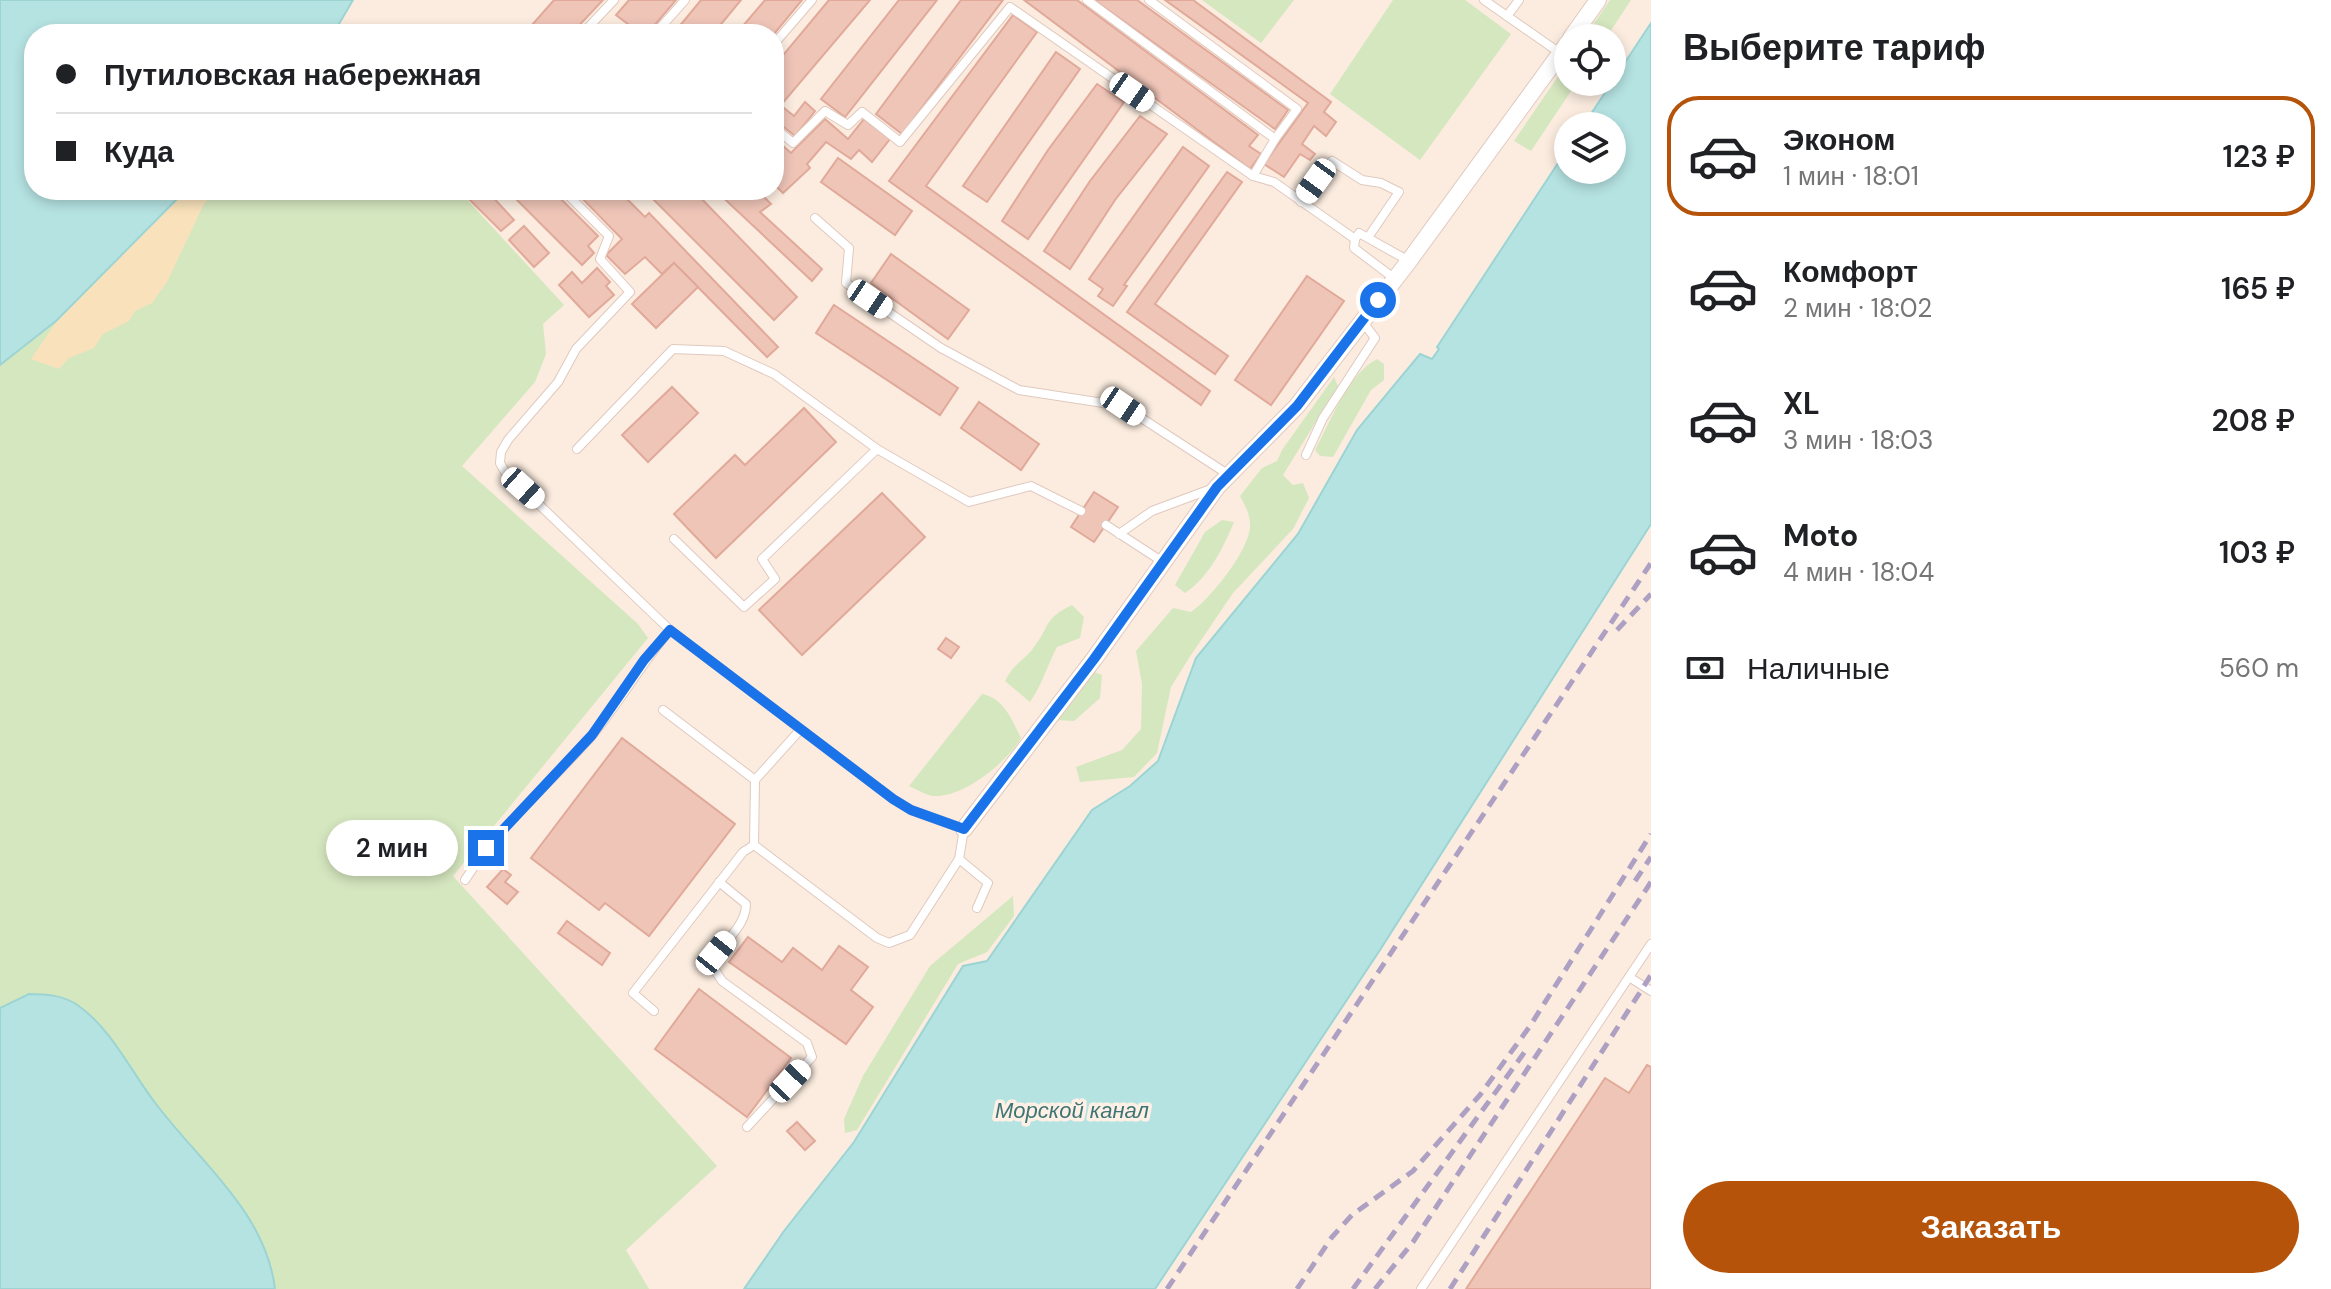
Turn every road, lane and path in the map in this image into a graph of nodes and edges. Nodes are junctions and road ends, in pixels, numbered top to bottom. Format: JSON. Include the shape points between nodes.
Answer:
{"nodes":[{"id":1,"x":614,"y":0,"type":"edge"},
{"id":2,"x":685,"y":0,"type":"edge"},
{"id":3,"x":812,"y":0,"type":"edge"},
{"id":4,"x":1087,"y":0,"type":"edge"},
{"id":5,"x":1149,"y":0,"type":"edge"},
{"id":6,"x":1484,"y":0,"type":"edge"},
{"id":7,"x":1519,"y":0,"type":"edge"},
{"id":8,"x":1598,"y":0,"type":"edge"},
{"id":9,"x":1507,"y":16,"type":"junction"},
{"id":10,"x":591,"y":24,"type":"edge"},
{"id":11,"x":667,"y":24,"type":"edge"},
{"id":12,"x":1581,"y":24,"type":"edge"},
{"id":13,"x":784,"y":32,"type":"edge"},
{"id":14,"x":1554,"y":42,"type":"edge"},
{"id":15,"x":1554,"y":62,"type":"edge"},
{"id":16,"x":784,"y":135,"type":"edge"},
{"id":17,"x":1275,"y":139,"type":"junction"},
{"id":18,"x":1253,"y":176,"type":"junction"},
{"id":19,"x":573,"y":200,"type":"edge"},
{"id":20,"x":1301,"y":202,"type":"junction"},
{"id":21,"x":815,"y":218,"type":"dead end"},
{"id":22,"x":1369,"y":236,"type":"junction"},
{"id":23,"x":1355,"y":239,"type":"junction"},
{"id":24,"x":1409,"y":261,"type":"junction"},
{"id":25,"x":1395,"y":279,"type":"junction"},
{"id":26,"x":1362,"y":321,"type":"junction"},
{"id":27,"x":577,"y":449,"type":"dead end"},
{"id":28,"x":877,"y":449,"type":"junction"},
{"id":29,"x":1306,"y":455,"type":"dead end"},
{"id":30,"x":1230,"y":476,"type":"junction"},
{"id":31,"x":1217,"y":487,"type":"junction"},
{"id":32,"x":1081,"y":511,"type":"dead end"},
{"id":33,"x":1106,"y":525,"type":"dead end"},
{"id":34,"x":1119,"y":534,"type":"junction"},
{"id":35,"x":674,"y":539,"type":"dead end"},
{"id":36,"x":1163,"y":562,"type":"junction"},
{"id":37,"x":670,"y":630,"type":"junction"},
{"id":38,"x":663,"y":710,"type":"dead end"},
{"id":39,"x":800,"y":730,"type":"junction"},
{"id":40,"x":755,"y":780,"type":"junction"},
{"id":41,"x":964,"y":829,"type":"junction"},
{"id":42,"x":754,"y":845,"type":"junction"},
{"id":43,"x":959,"y":859,"type":"junction"},
{"id":44,"x":465,"y":880,"type":"dead end"},
{"id":45,"x":719,"y":882,"type":"junction"},
{"id":46,"x":977,"y":908,"type":"dead end"},
{"id":47,"x":1651,"y":944,"type":"edge"},
{"id":48,"x":1629,"y":977,"type":"junction"},
{"id":49,"x":1651,"y":991,"type":"edge"},
{"id":50,"x":654,"y":1011,"type":"dead end"},
{"id":51,"x":747,"y":1127,"type":"dead end"},
{"id":52,"x":1421,"y":1289,"type":"edge"}],
"edges":[{"from":1,"to":10,"type":"lane"},
{"from":2,"to":11,"type":"lane"},
{"from":3,"to":13,"type":"lane"},
{"from":4,"to":17,"type":"lane"},
{"from":5,"to":17,"type":"lane","via":[[1297,109]]},
{"from":6,"to":9,"type":"lane"},
{"from":7,"to":9,"type":"lane"},
{"from":8,"to":12,"type":"street"},
{"from":9,"to":14,"type":"lane"},
{"from":15,"to":24,"type":"street"},
{"from":16,"to":18,"type":"lane","via":[[793,143],[825,111],[848,125],[862,112],[900,142],[1010,7]]},
{"from":17,"to":18,"type":"lane"},
{"from":18,"to":20,"type":"lane","via":[[1274,182]]},
{"from":19,"to":37,"type":"lane","via":[[609,236],[600,259],[630,292],[576,349],[558,382],[508,440],[500,463],[564,532]]},
{"from":20,"to":22,"type":"lane","via":[[1332,161],[1362,180],[1399,192]]},
{"from":20,"to":23,"type":"lane"},
{"from":21,"to":30,"type":"lane","via":[[849,248],[846,283],[941,348],[1019,390],[1123,406]]},
{"from":22,"to":23,"type":"lane","via":[[1359,233]]},
{"from":22,"to":24,"type":"lane"},
{"from":23,"to":25,"type":"lane","via":[[1354,248]]},
{"from":24,"to":25,"type":"street"},
{"from":25,"to":26,"type":"street"},
{"from":26,"to":29,"type":"lane","via":[[1375,338],[1323,418]]},
{"from":26,"to":30,"type":"street","via":[[1297,406]]},
{"from":27,"to":28,"type":"lane","via":[[673,349],[724,351],[774,374]]},
{"from":28,"to":32,"type":"lane","via":[[969,502],[1031,486]]},
{"from":28,"to":35,"type":"lane","via":[[762,559],[775,579],[744,607]]},
{"from":30,"to":31,"type":"street"},
{"from":31,"to":34,"type":"lane","via":[[1152,511]]},
{"from":31,"to":36,"type":"street"},
{"from":33,"to":34,"type":"lane"},
{"from":34,"to":36,"type":"lane"},
{"from":36,"to":41,"type":"street"},
{"from":37,"to":39,"type":"lane"},
{"from":37,"to":44,"type":"lane","via":[[592,735],[486,848]]},
{"from":38,"to":40,"type":"lane"},
{"from":39,"to":40,"type":"lane"},
{"from":39,"to":41,"type":"lane","via":[[902,805]]},
{"from":40,"to":42,"type":"lane"},
{"from":41,"to":43,"type":"lane"},
{"from":42,"to":43,"type":"lane","via":[[889,943],[910,935]]},
{"from":42,"to":45,"type":"lane"},
{"from":43,"to":46,"type":"lane","via":[[988,883]]},
{"from":45,"to":50,"type":"lane","via":[[633,993]]},
{"from":45,"to":51,"type":"lane","via":[[746,904],[746,916],[716,953],[713,967],[722,981],[807,1043],[812,1057]]},
{"from":47,"to":48,"type":"lane"},
{"from":48,"to":49,"type":"lane"},
{"from":48,"to":52,"type":"lane"}]}
